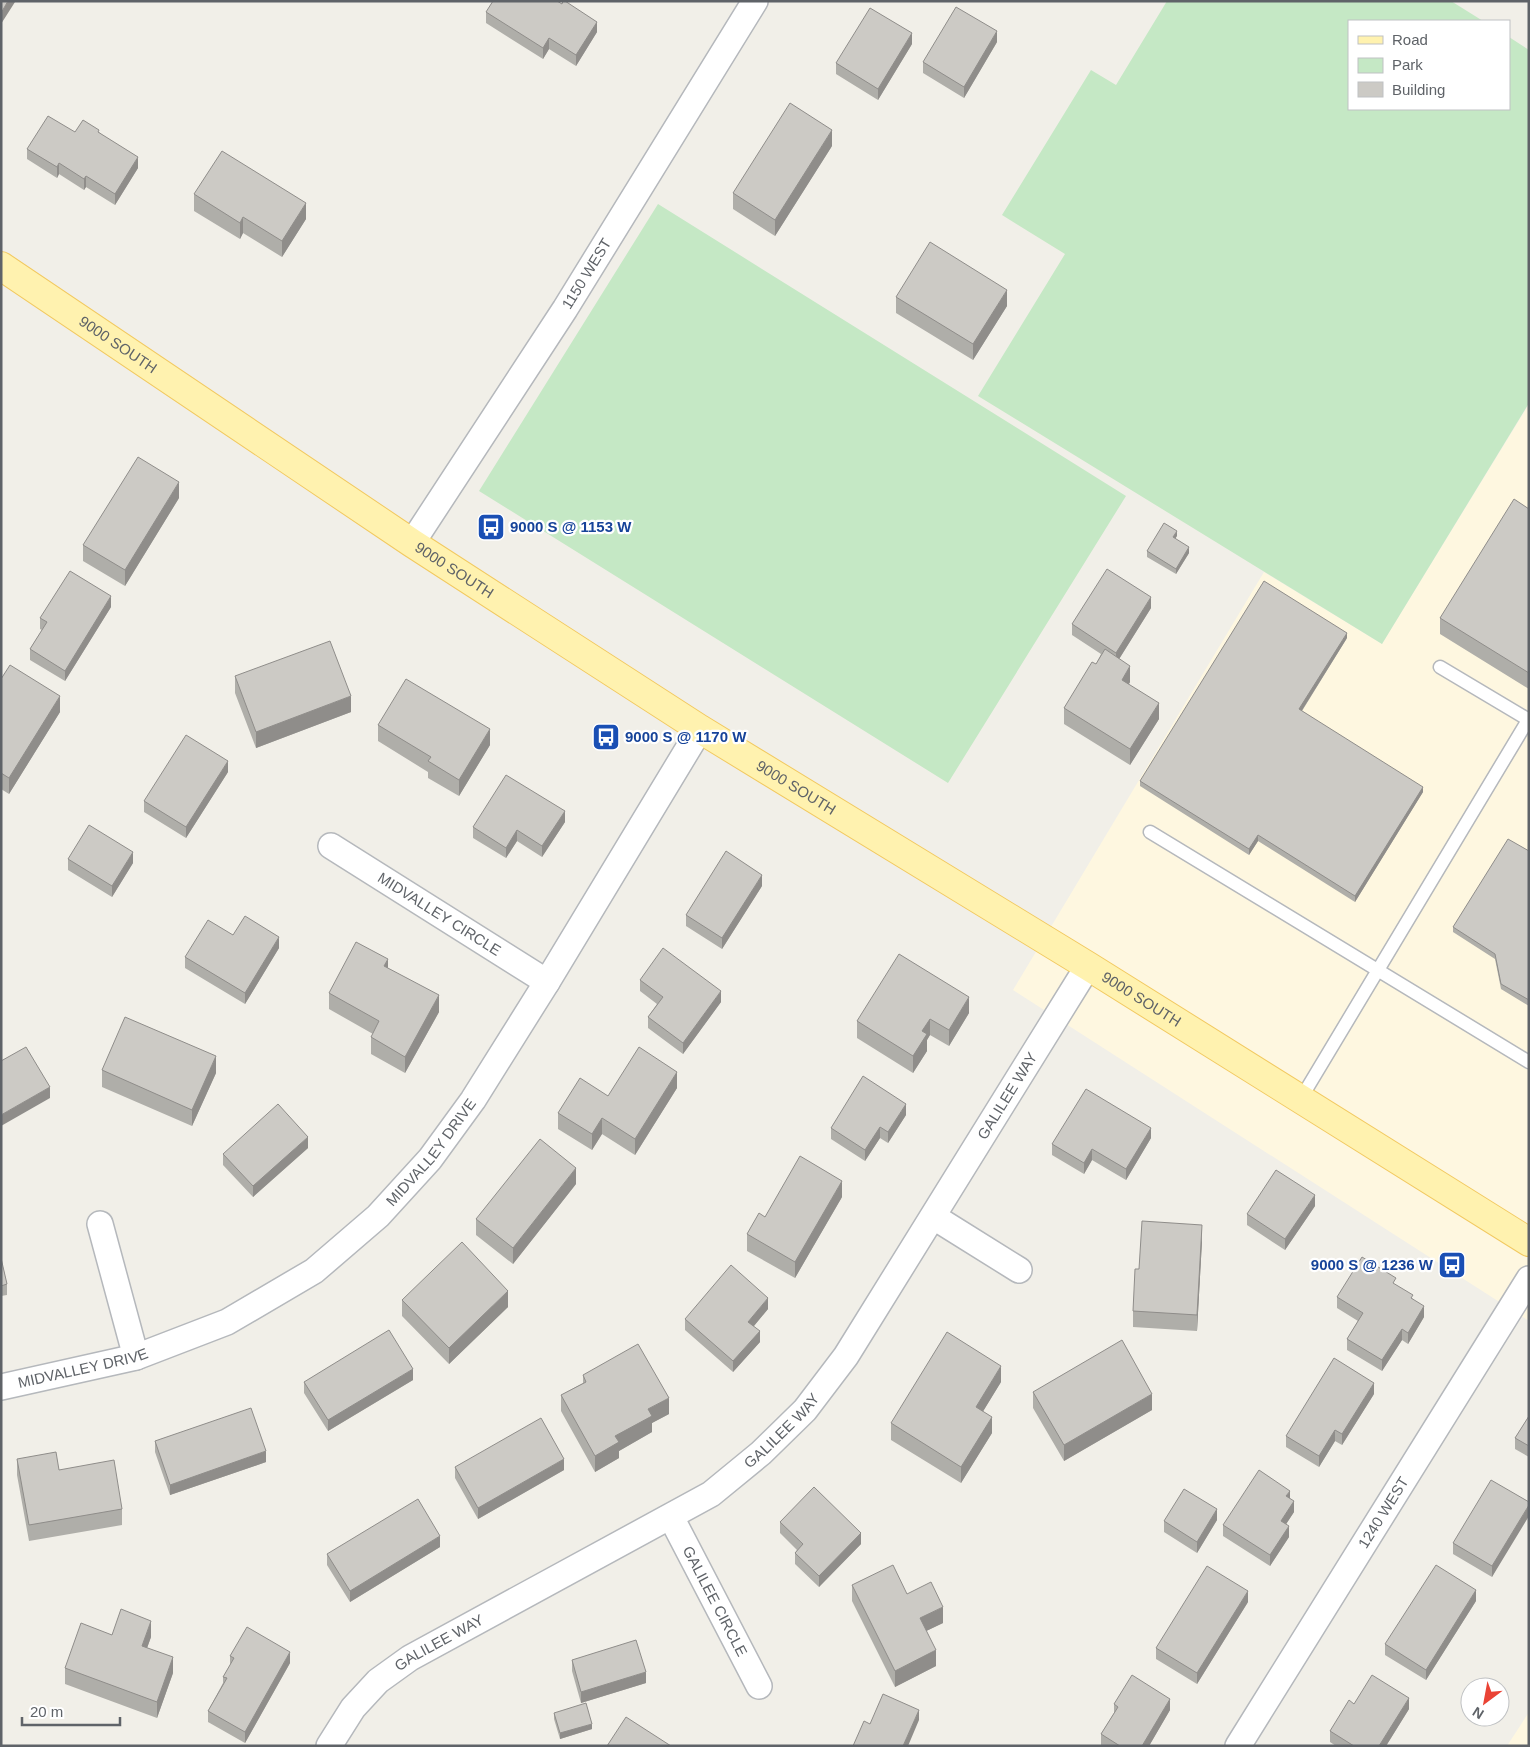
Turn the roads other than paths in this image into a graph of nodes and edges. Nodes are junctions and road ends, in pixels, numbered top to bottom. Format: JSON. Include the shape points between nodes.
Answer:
{"nodes":[{"id":1,"x":755,"y":1,"type":"edge"},
{"id":2,"x":1,"y":266,"type":"edge"},
{"id":3,"x":412,"y":543,"type":"junction"},
{"id":4,"x":1440,"y":667,"type":"dead end"},
{"id":5,"x":1528,"y":720,"type":"edge"},
{"id":6,"x":700,"y":729,"type":"junction"},
{"id":7,"x":1150,"y":832,"type":"dead end"},
{"id":8,"x":331,"y":846,"type":"dead end"},
{"id":9,"x":1088,"y":966,"type":"junction"},
{"id":10,"x":1378,"y":971,"type":"junction"},
{"id":11,"x":547,"y":982,"type":"junction"},
{"id":12,"x":1529,"y":1062,"type":"edge"},
{"id":13,"x":1300,"y":1100,"type":"junction"},
{"id":14,"x":934,"y":1217,"type":"junction"},
{"id":15,"x":100,"y":1224,"type":"dead end"},
{"id":16,"x":1529,"y":1242,"type":"edge"},
{"id":17,"x":1019,"y":1270,"type":"dead end"},
{"id":18,"x":1529,"y":1279,"type":"edge"},
{"id":19,"x":136,"y":1357,"type":"junction"},
{"id":20,"x":1,"y":1387,"type":"edge"},
{"id":21,"x":671,"y":1517,"type":"junction"},
{"id":22,"x":759,"y":1686,"type":"dead end"},
{"id":23,"x":329,"y":1746,"type":"edge"},
{"id":24,"x":1238,"y":1746,"type":"edge"}],
"edges":[{"from":1,"to":3,"type":"street","name":"1150 WEST","via":[[570,300]]},
{"from":2,"to":3,"type":"main road","name":"9000 SOUTH"},
{"from":3,"to":6,"type":"main road","name":"9000 SOUTH"},
{"from":4,"to":5,"type":"lane"},
{"from":5,"to":10,"type":"lane"},
{"from":6,"to":9,"type":"main road","name":"9000 SOUTH"},
{"from":6,"to":11,"type":"street","name":"MIDVALLEY DRIVE"},
{"from":7,"to":10,"type":"lane"},
{"from":8,"to":11,"type":"street","name":"MIDVALLEY CIRCLE"},
{"from":9,"to":13,"type":"main road","name":"9000 SOUTH"},
{"from":9,"to":14,"type":"street","name":"GALILEE WAY"},
{"from":10,"to":12,"type":"lane"},
{"from":10,"to":13,"type":"lane"},
{"from":11,"to":19,"type":"street","name":"MIDVALLEY DRIVE","via":[[473,1100],[430,1159],[378,1216],[314,1271],[227,1322]]},
{"from":13,"to":16,"type":"main road","name":"9000 SOUTH"},
{"from":14,"to":17,"type":"street"},
{"from":14,"to":21,"type":"street","name":"GALILEE WAY","via":[[846,1356],[805,1410],[761,1453],[711,1494]]},
{"from":15,"to":19,"type":"street"},
{"from":18,"to":24,"type":"street","name":"1240 WEST"},
{"from":19,"to":20,"type":"street","name":"MIDVALLEY DRIVE"},
{"from":21,"to":22,"type":"street","name":"GALILEE CIRCLE"},
{"from":21,"to":23,"type":"street","name":"GALILEE WAY","via":[[410,1658],[378,1681],[353,1708]]}]}
